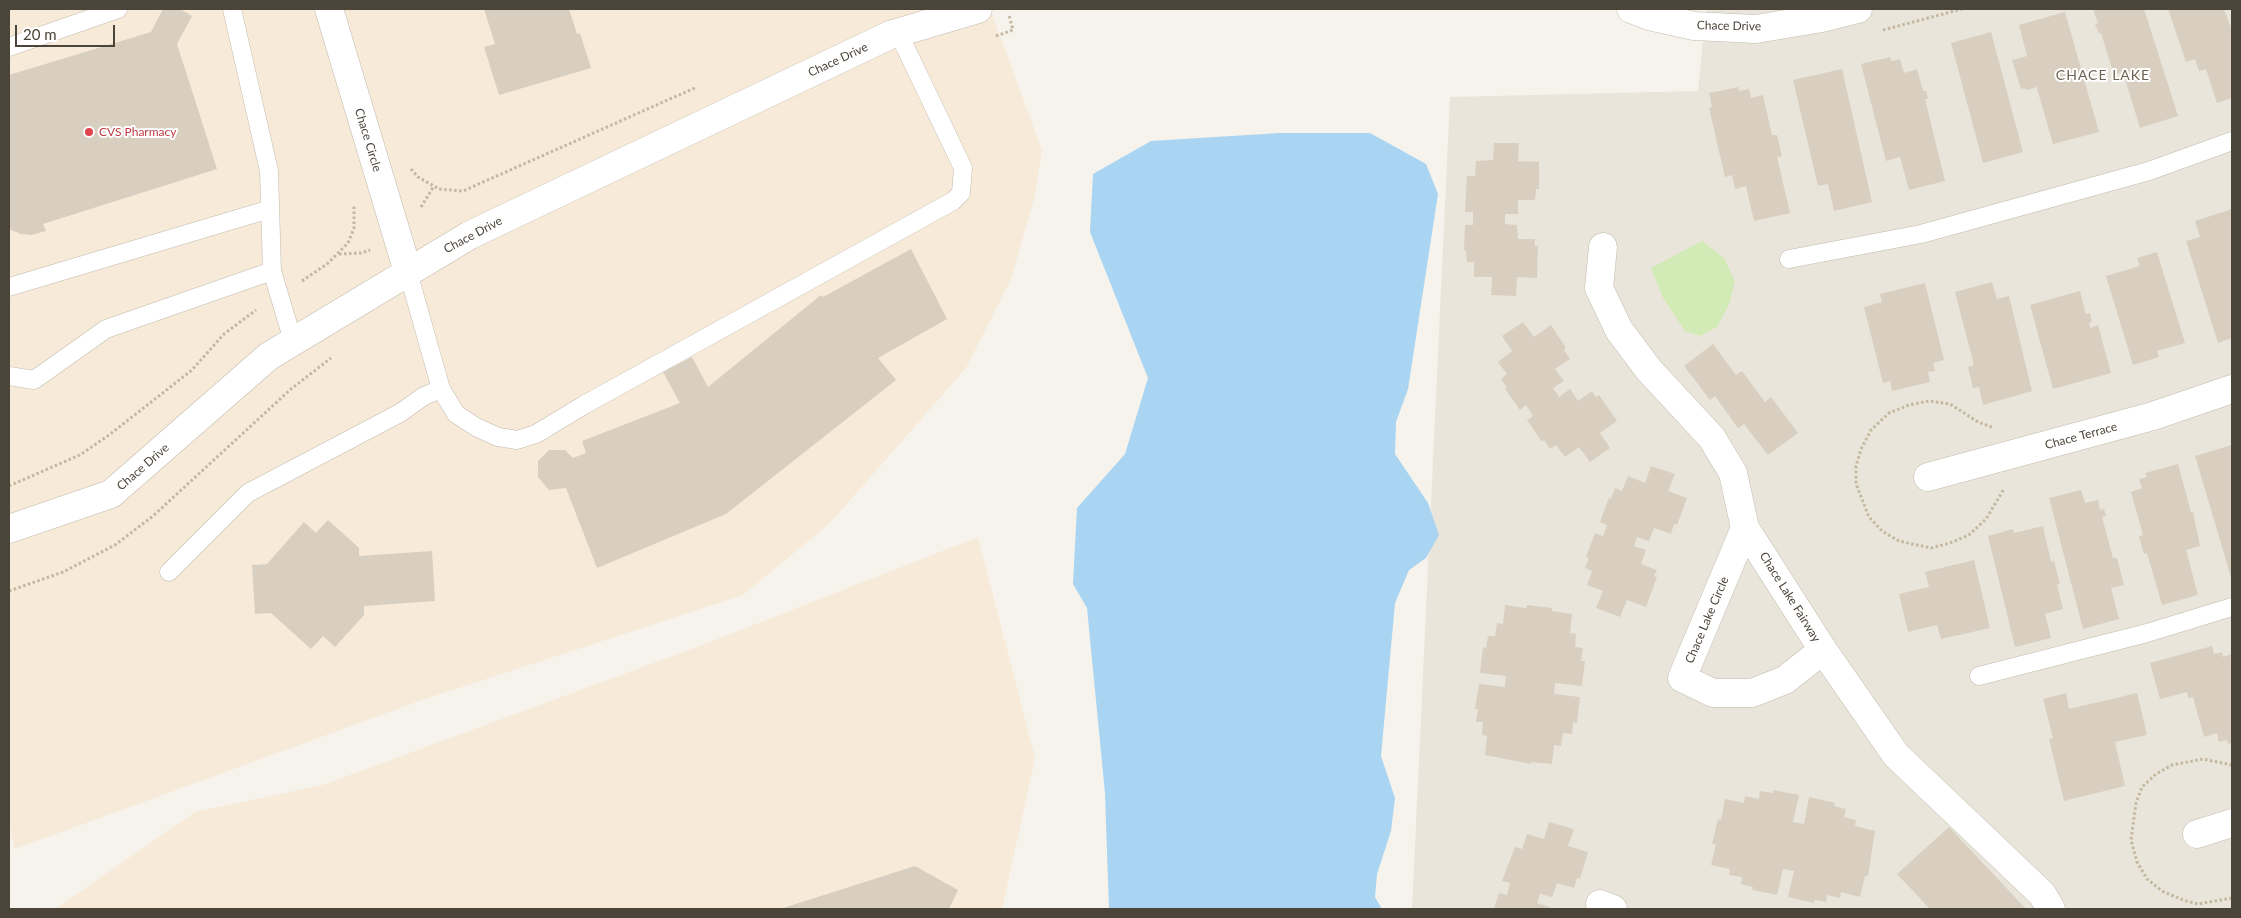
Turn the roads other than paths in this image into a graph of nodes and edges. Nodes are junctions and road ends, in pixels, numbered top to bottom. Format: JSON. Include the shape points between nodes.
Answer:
{"nodes":[{"id":1,"x":118,"y":9,"type":"edge"},
{"id":2,"x":232,"y":9,"type":"edge"},
{"id":3,"x":329,"y":9,"type":"edge"},
{"id":4,"x":978,"y":9,"type":"edge"},
{"id":5,"x":1631,"y":9,"type":"edge"},
{"id":6,"x":1858,"y":9,"type":"edge"},
{"id":7,"x":898,"y":32,"type":"junction"},
{"id":8,"x":9,"y":47,"type":"edge"},
{"id":9,"x":2232,"y":141,"type":"edge"},
{"id":10,"x":270,"y":209,"type":"junction"},
{"id":11,"x":1603,"y":247,"type":"dead end"},
{"id":12,"x":1790,"y":259,"type":"dead end"},
{"id":13,"x":272,"y":271,"type":"junction"},
{"id":14,"x":408,"y":272,"type":"junction"},
{"id":15,"x":9,"y":287,"type":"edge"},
{"id":16,"x":293,"y":341,"type":"junction"},
{"id":17,"x":9,"y":376,"type":"edge"},
{"id":18,"x":442,"y":389,"type":"junction"},
{"id":19,"x":2232,"y":389,"type":"edge"},
{"id":20,"x":1928,"y":477,"type":"dead end"},
{"id":21,"x":1746,"y":528,"type":"junction"},
{"id":22,"x":9,"y":529,"type":"edge"},
{"id":23,"x":170,"y":572,"type":"dead end"},
{"id":24,"x":2232,"y":607,"type":"edge"},
{"id":25,"x":1823,"y":650,"type":"junction"},
{"id":26,"x":1979,"y":676,"type":"dead end"},
{"id":27,"x":2232,"y":823,"type":"edge"},
{"id":28,"x":2197,"y":834,"type":"dead end"},
{"id":29,"x":2051,"y":909,"type":"edge"}],
"edges":[{"from":1,"to":8,"type":"lane"},
{"from":2,"to":10,"type":"lane","via":[[269,171]]},
{"from":3,"to":14,"type":"street","name":"Chace Circle"},
{"from":4,"to":7,"type":"street","name":"Chace Drive"},
{"from":5,"to":6,"type":"street","name":"Chace Drive","via":[[1694,26],[1756,29]]},
{"from":7,"to":14,"type":"street","name":"Chace Drive","via":[[470,235]]},
{"from":7,"to":18,"type":"lane","via":[[963,168],[961,193],[953,201],[536,434],[516,440],[498,437],[476,427],[456,414]]},
{"from":9,"to":12,"type":"lane","via":[[2149,171],[1921,234]]},
{"from":10,"to":13,"type":"lane"},
{"from":10,"to":15,"type":"lane"},
{"from":11,"to":21,"type":"street","name":"Chace Lake Fairway","via":[[1599,288],[1619,330],[1649,370],[1712,438],[1733,473]]},
{"from":13,"to":16,"type":"lane"},
{"from":13,"to":17,"type":"lane","via":[[106,329],[34,380]]},
{"from":14,"to":16,"type":"street","name":"Chace Drive"},
{"from":14,"to":18,"type":"lane"},
{"from":16,"to":22,"type":"street","name":"Chace Drive","via":[[269,356],[112,494]]},
{"from":18,"to":23,"type":"lane","via":[[248,493]]},
{"from":19,"to":20,"type":"street","name":"Chace Terrace","via":[[2153,416]]},
{"from":21,"to":25,"type":"street","name":"Chace Lake Fairway"},
{"from":21,"to":25,"type":"street","name":"Chace Lake Circle","via":[[1682,678],[1713,693],[1752,693],[1785,680]]},
{"from":24,"to":26,"type":"lane"},
{"from":25,"to":29,"type":"street","name":"Chace Lake Fairway","via":[[1896,755],[2042,894]]},
{"from":27,"to":28,"type":"street"}]}
